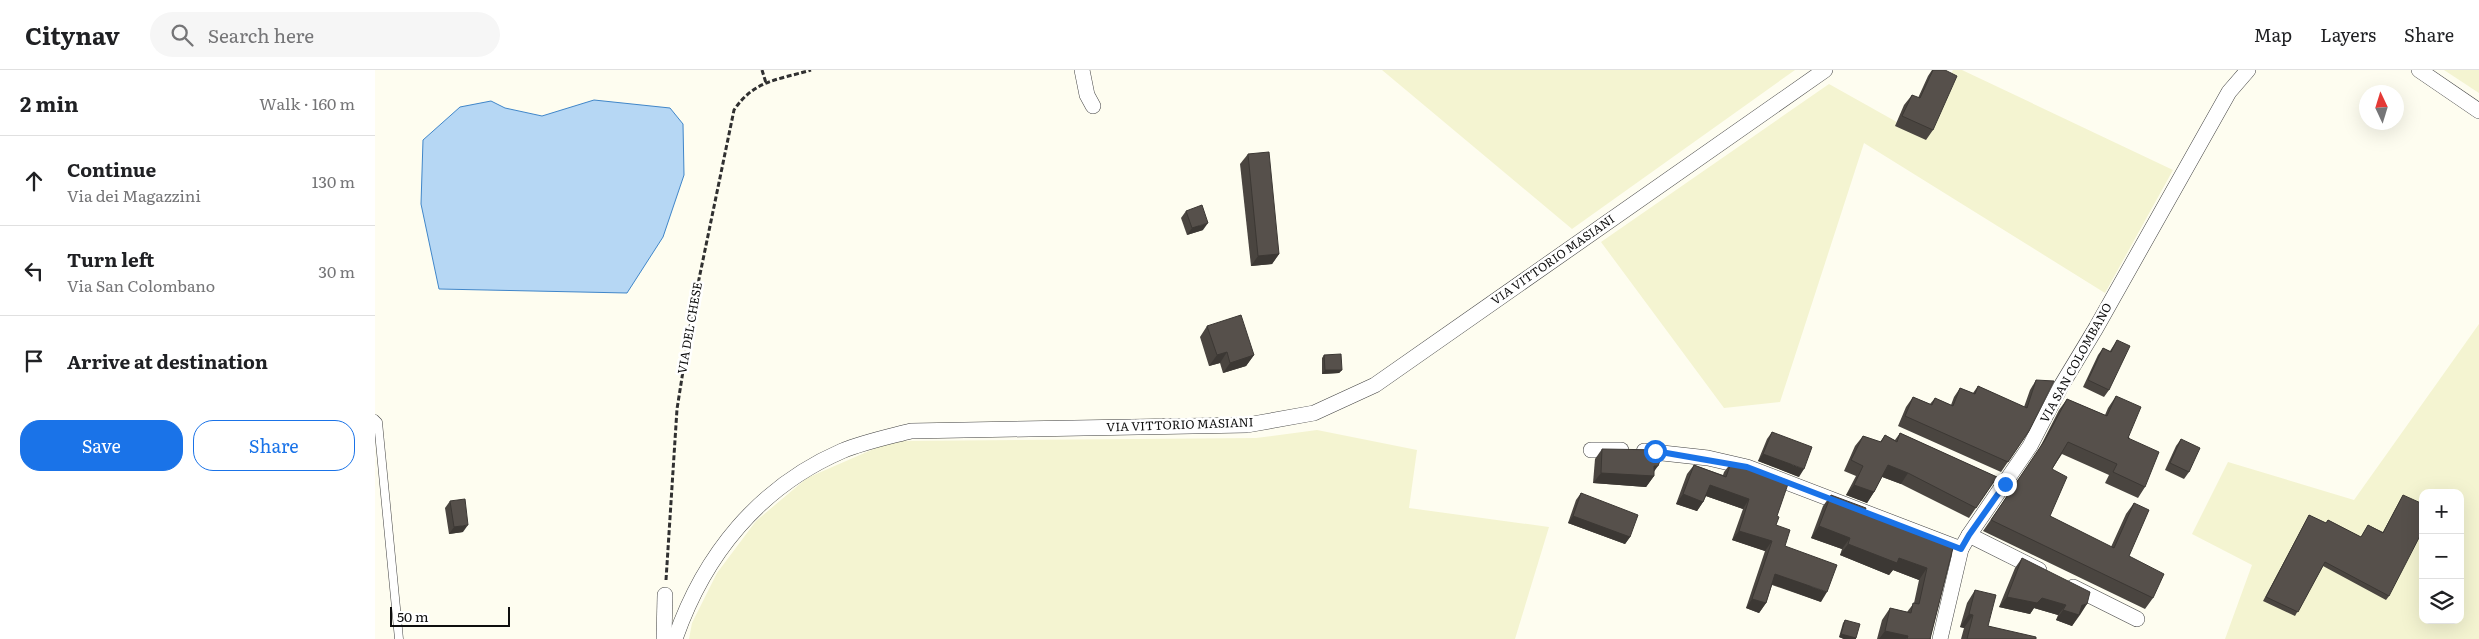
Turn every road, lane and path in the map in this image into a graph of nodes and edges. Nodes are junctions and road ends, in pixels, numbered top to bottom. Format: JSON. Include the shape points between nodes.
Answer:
{"nodes":[{"id":1,"x":762,"y":70,"type":"edge"},
{"id":2,"x":811,"y":70,"type":"edge"},
{"id":3,"x":1082,"y":70,"type":"edge"},
{"id":4,"x":1825,"y":70,"type":"edge"},
{"id":5,"x":2235,"y":70,"type":"edge"},
{"id":6,"x":2248,"y":70,"type":"edge"},
{"id":7,"x":2419,"y":70,"type":"edge"},
{"id":8,"x":766,"y":83,"type":"junction"},
{"id":9,"x":2229,"y":92,"type":"junction"},
{"id":10,"x":1093,"y":106,"type":"dead end"},
{"id":11,"x":2479,"y":112,"type":"edge"},
{"id":12,"x":375,"y":419,"type":"edge"},
{"id":13,"x":377,"y":436,"type":"edge"},
{"id":14,"x":1591,"y":450,"type":"dead end"},
{"id":15,"x":1987,"y":476,"type":"edge"},
{"id":16,"x":2005,"y":484,"type":"junction"},
{"id":17,"x":1969,"y":535,"type":"junction"},
{"id":18,"x":1961,"y":549,"type":"junction"},
{"id":19,"x":665,"y":595,"type":"joint"},
{"id":20,"x":2137,"y":619,"type":"dead end"},
{"id":21,"x":399,"y":639,"type":"edge"},
{"id":22,"x":665,"y":639,"type":"edge"},
{"id":23,"x":675,"y":639,"type":"edge"},
{"id":24,"x":1940,"y":639,"type":"edge"}],
"edges":[{"from":1,"to":8,"type":"path"},
{"from":2,"to":8,"type":"path","name":"VIA DEL CHESE"},
{"from":3,"to":10,"type":"street","via":[[1087,95]]},
{"from":4,"to":23,"type":"street","name":"VIA VITTORIO MASIANI","via":[[1375,385],[1314,413],[1247,424],[911,431],[842,451],[809,467],[778,487],[747,514],[726,540],[703,575]]},
{"from":5,"to":9,"type":"street","name":"VIA SAN COLOMBANO"},
{"from":6,"to":9,"type":"street","name":"VIA SAN COLOMBANO"},
{"from":7,"to":11,"type":"street"},
{"from":8,"to":19,"type":"path","name":"VIA DEL CHESE","via":[[743,96],[734,110],[693,308],[677,409]]},
{"from":9,"to":16,"type":"street","name":"VIA SAN COLOMBANO","via":[[2030,446]]},
{"from":12,"to":13,"type":"lane","via":[[378,422]]},
{"from":13,"to":21,"type":"lane"},
{"from":14,"to":18,"type":"street","via":[[1655,451],[1747,467]]},
{"from":15,"to":16,"type":"street"},
{"from":16,"to":17,"type":"street","name":"VIA SAN COLOMBANO"},
{"from":17,"to":18,"type":"street","name":"VIA SAN COLOMBANO"},
{"from":17,"to":20,"type":"street"},
{"from":18,"to":24,"type":"street","name":"VIA SAN COLOMBANO"},
{"from":19,"to":22,"type":"street"}]}
